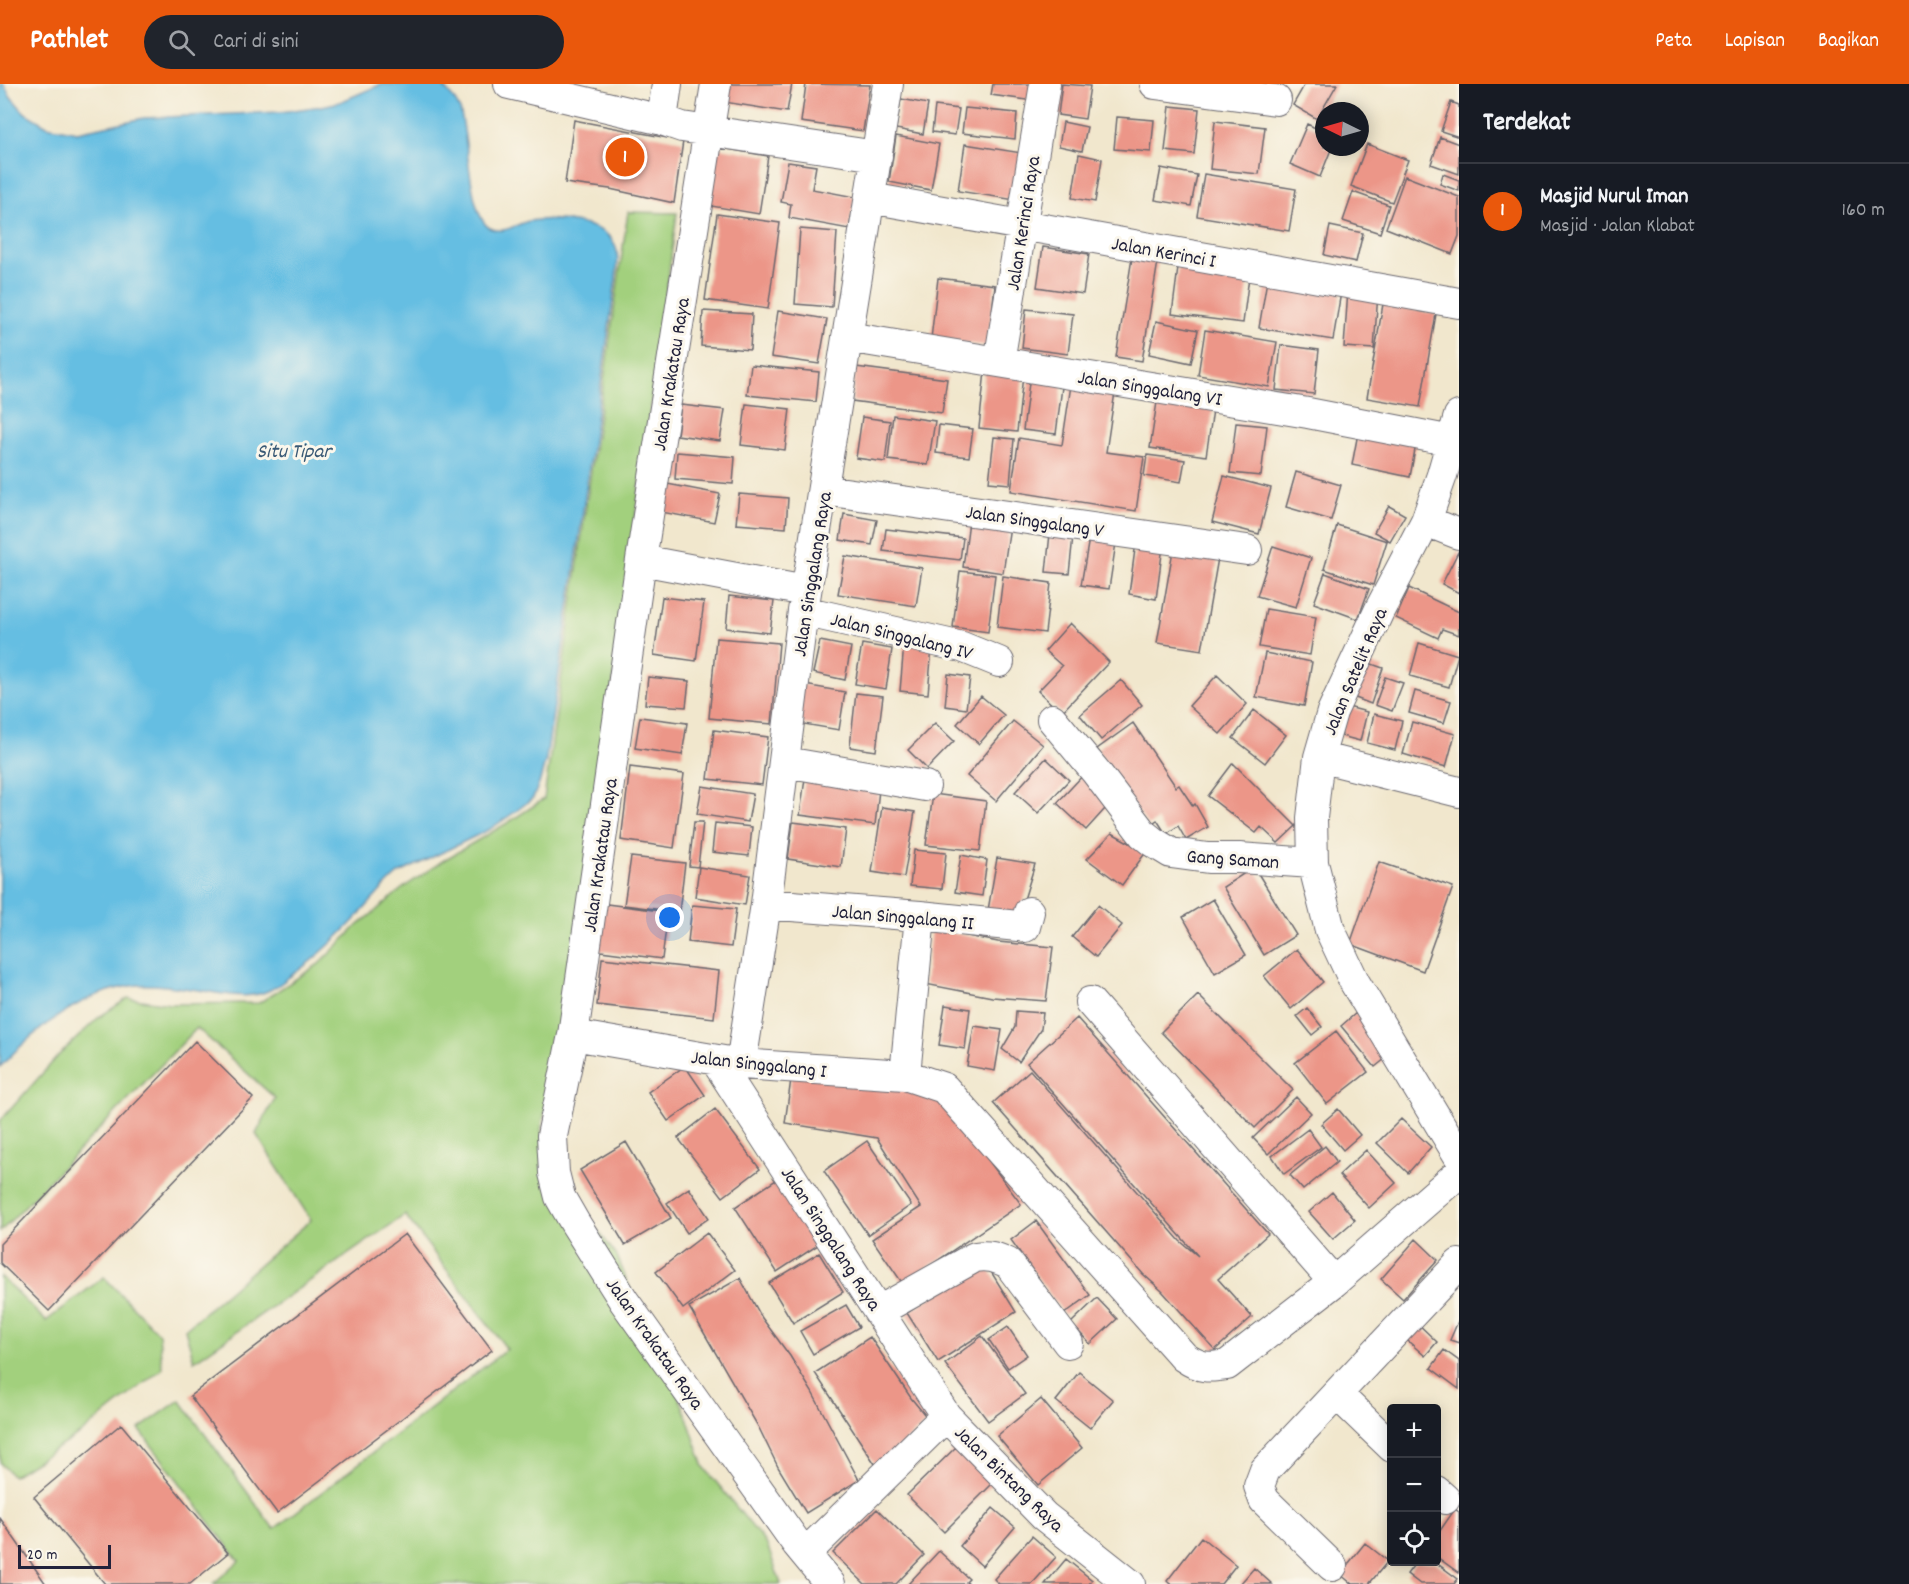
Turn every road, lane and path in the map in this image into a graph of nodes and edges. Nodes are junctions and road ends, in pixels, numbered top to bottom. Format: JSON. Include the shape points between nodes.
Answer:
{"nodes":[{"id":1,"x":509,"y":84,"type":"edge"},
{"id":2,"x":668,"y":84,"type":"edge"},
{"id":3,"x":716,"y":84,"type":"edge"},
{"id":4,"x":888,"y":84,"type":"edge"},
{"id":5,"x":1045,"y":84,"type":"edge"},
{"id":6,"x":1155,"y":84,"type":"edge"},
{"id":7,"x":1276,"y":100,"type":"dead end"},
{"id":8,"x":662,"y":120,"type":"junction"},
{"id":9,"x":709,"y":132,"type":"junction"},
{"id":10,"x":877,"y":156,"type":"junction"},
{"id":11,"x":870,"y":198,"type":"junction"},
{"id":12,"x":1022,"y":225,"type":"junction"},
{"id":13,"x":1459,"y":303,"type":"edge"},
{"id":14,"x":848,"y":336,"type":"junction"},
{"id":15,"x":999,"y":362,"type":"junction"},
{"id":16,"x":1456,"y":429,"type":"edge"},
{"id":17,"x":824,"y":489,"type":"junction"},
{"id":18,"x":1426,"y":521,"type":"junction"},
{"id":19,"x":1459,"y":534,"type":"edge"},
{"id":20,"x":1246,"y":550,"type":"dead end"},
{"id":21,"x":641,"y":560,"type":"junction"},
{"id":22,"x":805,"y":601,"type":"junction"},
{"id":23,"x":999,"y":662,"type":"dead end"},
{"id":24,"x":1052,"y":719,"type":"dead end"},
{"id":25,"x":1319,"y":757,"type":"junction"},
{"id":26,"x":785,"y":762,"type":"junction"},
{"id":27,"x":925,"y":786,"type":"dead end"},
{"id":28,"x":1459,"y":792,"type":"edge"},
{"id":29,"x":1313,"y":863,"type":"junction"},
{"id":30,"x":766,"y":904,"type":"junction"},
{"id":31,"x":1029,"y":912,"type":"dead end"},
{"id":32,"x":920,"y":916,"type":"junction"},
{"id":33,"x":1089,"y":1002,"type":"dead end"},
{"id":34,"x":573,"y":1035,"type":"junction"},
{"id":35,"x":729,"y":1063,"type":"junction"},
{"id":36,"x":906,"y":1075,"type":"junction"},
{"id":37,"x":1459,"y":1156,"type":"edge"},
{"id":38,"x":1459,"y":1173,"type":"edge"},
{"id":39,"x":1459,"y":1264,"type":"edge"},
{"id":40,"x":1334,"y":1282,"type":"junction"},
{"id":41,"x":879,"y":1311,"type":"junction"},
{"id":42,"x":1068,"y":1343,"type":"dead end"},
{"id":43,"x":1337,"y":1394,"type":"junction"},
{"id":44,"x":946,"y":1416,"type":"junction"},
{"id":45,"x":1387,"y":1442,"type":"edge"},
{"id":46,"x":806,"y":1553,"type":"junction"},
{"id":47,"x":1332,"y":1566,"type":"dead end"},
{"id":48,"x":830,"y":1584,"type":"edge"},
{"id":49,"x":1130,"y":1584,"type":"edge"}],
"edges":[{"from":1,"to":8,"type":"street"},
{"from":2,"to":8,"type":"street"},
{"from":3,"to":9,"type":"street","name":"Jalan Krakatau Raya"},
{"from":4,"to":10,"type":"street","name":"Jalan Singgalang Raya"},
{"from":5,"to":12,"type":"street","name":"Jalan Kerinci Raya"},
{"from":6,"to":7,"type":"street"},
{"from":8,"to":9,"type":"street"},
{"from":9,"to":10,"type":"street"},
{"from":9,"to":21,"type":"street","name":"Jalan Krakatau Raya"},
{"from":10,"to":11,"type":"street","name":"Jalan Singgalang Raya"},
{"from":11,"to":12,"type":"street","name":"Jalan Kerinci I"},
{"from":11,"to":14,"type":"street","name":"Jalan Singgalang Raya"},
{"from":12,"to":13,"type":"street","name":"Jalan Kerinci I"},
{"from":12,"to":15,"type":"street","name":"Jalan Kerinci Raya"},
{"from":14,"to":15,"type":"street","name":"Jalan Singgalang VI"},
{"from":14,"to":17,"type":"street","name":"Jalan Singgalang Raya"},
{"from":15,"to":16,"type":"street","name":"Jalan Singgalang VI","via":[[1308,413]]},
{"from":16,"to":18,"type":"street","name":"Jalan Satelit Raya"},
{"from":17,"to":20,"type":"street","name":"Jalan Singgalang V"},
{"from":17,"to":22,"type":"street","name":"Jalan Singgalang Raya"},
{"from":18,"to":19,"type":"street"},
{"from":18,"to":25,"type":"street","name":"Jalan Satelit Raya","via":[[1337,702]]},
{"from":21,"to":22,"type":"street","name":"Jalan Singgalang IV"},
{"from":21,"to":34,"type":"street","name":"Jalan Krakatau Raya"},
{"from":22,"to":23,"type":"street","name":"Jalan Singgalang IV","via":[[962,647]]},
{"from":22,"to":26,"type":"street","name":"Jalan Singgalang Raya"},
{"from":24,"to":29,"type":"street","name":"Gang Saman","via":[[1143,834],[1171,853]]},
{"from":25,"to":28,"type":"street"},
{"from":25,"to":29,"type":"street","name":"Jalan Satelit Raya","via":[[1312,818]]},
{"from":26,"to":27,"type":"street"},
{"from":26,"to":30,"type":"street","name":"Jalan Singgalang Raya"},
{"from":29,"to":37,"type":"street","name":"Jalan Satelit Raya","via":[[1330,930],[1355,983]]},
{"from":30,"to":32,"type":"street","name":"Jalan Singgalang II"},
{"from":30,"to":35,"type":"street","name":"Jalan Singgalang Raya"},
{"from":31,"to":32,"type":"street","name":"Jalan Singgalang II","via":[[1025,927]]},
{"from":32,"to":36,"type":"street"},
{"from":33,"to":40,"type":"street"},
{"from":34,"to":35,"type":"street","name":"Jalan Singgalang I"},
{"from":34,"to":46,"type":"street","name":"Jalan Krakatau Raya","via":[[552,1136],[560,1197],[624,1301]]},
{"from":35,"to":36,"type":"street","name":"Jalan Singgalang I"},
{"from":35,"to":41,"type":"street","name":"Jalan Singgalang Raya"},
{"from":36,"to":40,"type":"street","name":"Jalan Singgalang I","via":[[944,1088],[1184,1357],[1196,1365],[1227,1365]]},
{"from":38,"to":40,"type":"street"},
{"from":39,"to":43,"type":"street"},
{"from":41,"to":42,"type":"street","via":[[975,1257],[986,1255],[1008,1263]]},
{"from":41,"to":44,"type":"street","name":"Jalan Singgalang Raya"},
{"from":43,"to":45,"type":"street"},
{"from":43,"to":47,"type":"street","via":[[1265,1470],[1259,1486],[1264,1500]]},
{"from":44,"to":46,"type":"street"},
{"from":44,"to":49,"type":"street","name":"Jalan Bintang Raya","via":[[1044,1516]]},
{"from":46,"to":48,"type":"street","name":"Jalan Krakatau Raya"}]}
